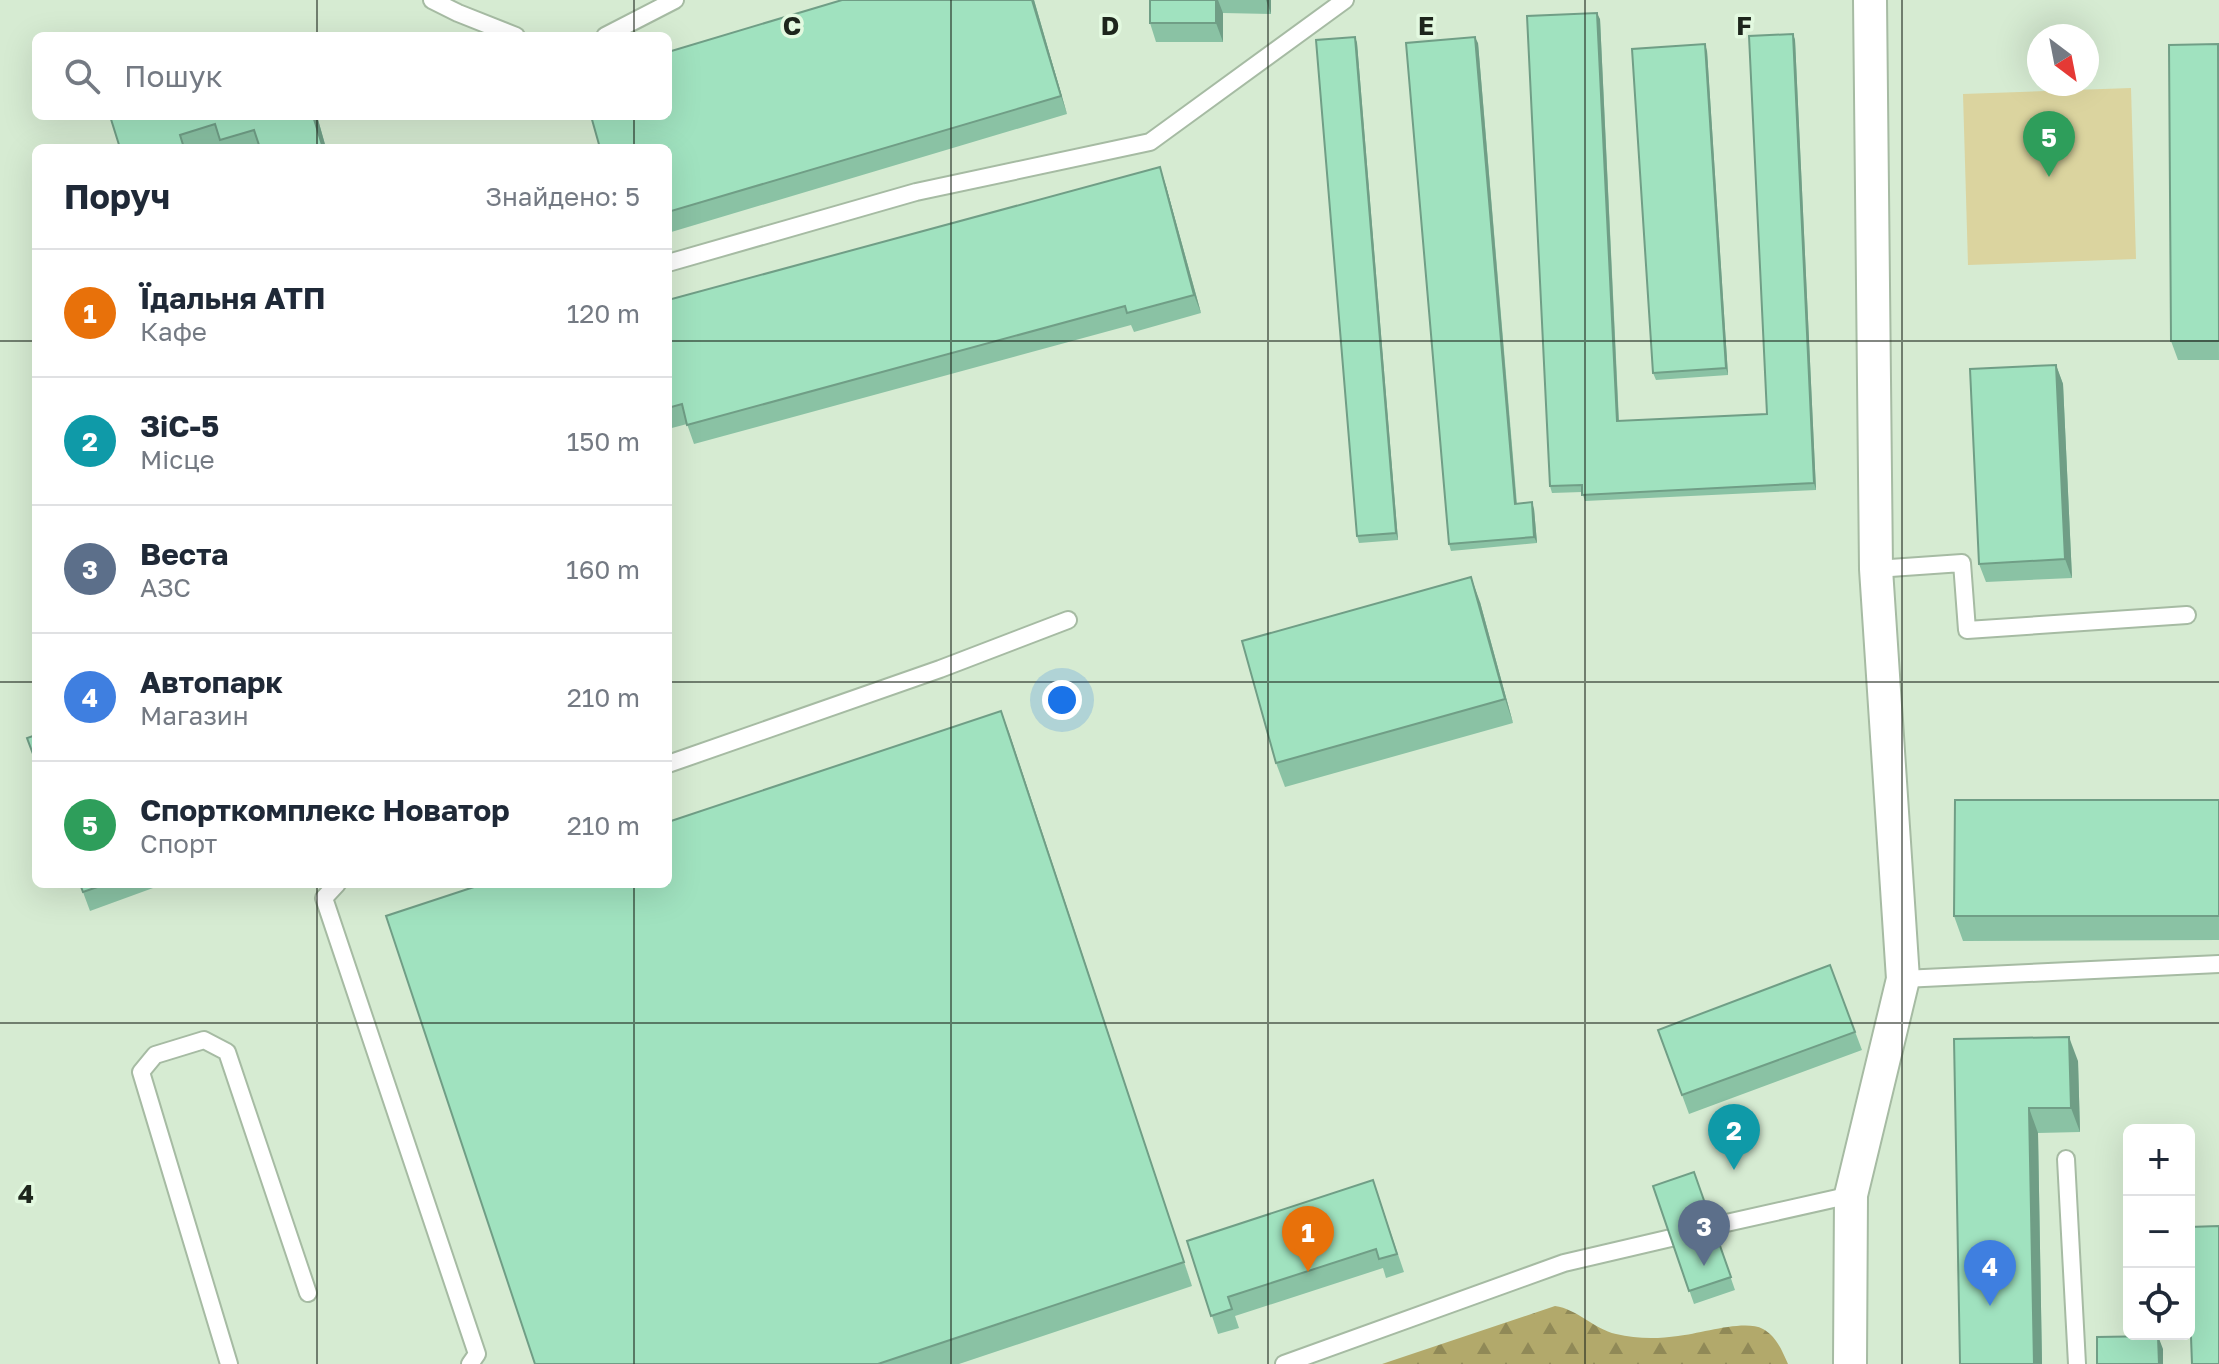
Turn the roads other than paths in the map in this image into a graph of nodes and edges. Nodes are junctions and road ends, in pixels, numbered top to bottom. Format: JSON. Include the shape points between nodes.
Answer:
{"nodes":[{"id":1,"x":432,"y":0,"type":"edge"},
{"id":2,"x":675,"y":0,"type":"edge"},
{"id":3,"x":1345,"y":0,"type":"edge"},
{"id":4,"x":1870,"y":0,"type":"edge"},
{"id":5,"x":506,"y":32,"type":"edge"},
{"id":6,"x":613,"y":32,"type":"edge"},
{"id":7,"x":672,"y":262,"type":"edge"},
{"id":8,"x":1876,"y":569,"type":"junction"},
{"id":9,"x":2187,"y":615,"type":"dead end"},
{"id":10,"x":1068,"y":620,"type":"dead end"},
{"id":11,"x":672,"y":763,"type":"edge"},
{"id":12,"x":333,"y":888,"type":"edge"},
{"id":13,"x":2219,"y":964,"type":"edge"},
{"id":14,"x":1903,"y":979,"type":"junction"},
{"id":15,"x":2066,"y":1159,"type":"dead end"},
{"id":16,"x":1851,"y":1195,"type":"junction"},
{"id":17,"x":1713,"y":1226,"type":"edge"},
{"id":18,"x":1671,"y":1238,"type":"edge"},
{"id":19,"x":308,"y":1293,"type":"dead end"},
{"id":20,"x":229,"y":1364,"type":"edge"},
{"id":21,"x":470,"y":1364,"type":"edge"},
{"id":22,"x":1284,"y":1364,"type":"edge"},
{"id":23,"x":1850,"y":1364,"type":"edge"},
{"id":24,"x":2077,"y":1364,"type":"edge"}],
"edges":[{"from":1,"to":5,"type":"lane"},
{"from":2,"to":6,"type":"lane"},
{"from":3,"to":7,"type":"lane","via":[[1150,142],[916,192]]},
{"from":4,"to":8,"type":"street"},
{"from":8,"to":9,"type":"lane","via":[[1962,563],[1967,630]]},
{"from":8,"to":14,"type":"street"},
{"from":10,"to":11,"type":"lane"},
{"from":12,"to":21,"type":"lane","via":[[324,898],[477,1354]]},
{"from":13,"to":14,"type":"lane"},
{"from":14,"to":16,"type":"street"},
{"from":15,"to":24,"type":"lane"},
{"from":16,"to":17,"type":"lane"},
{"from":16,"to":23,"type":"street"},
{"from":18,"to":22,"type":"lane","via":[[1564,1263]]},
{"from":19,"to":20,"type":"lane","via":[[227,1052],[204,1040],[155,1055],[141,1072]]}]}
